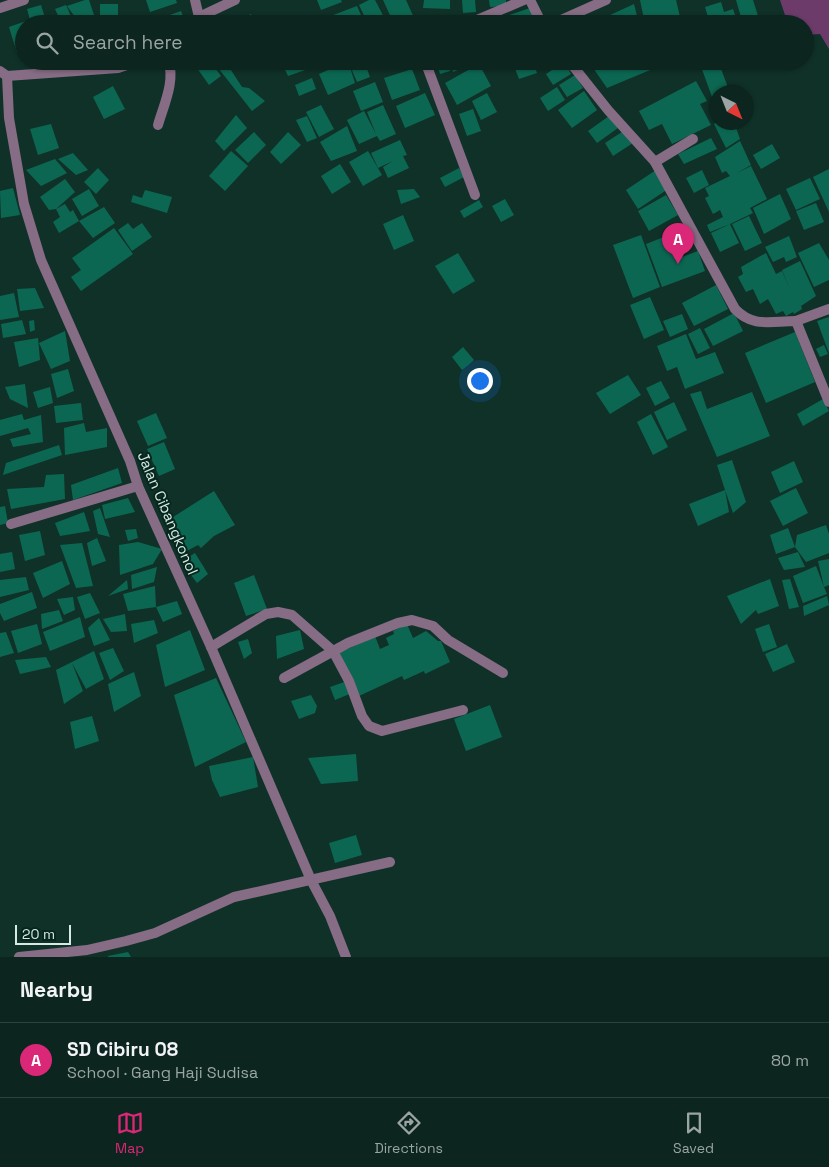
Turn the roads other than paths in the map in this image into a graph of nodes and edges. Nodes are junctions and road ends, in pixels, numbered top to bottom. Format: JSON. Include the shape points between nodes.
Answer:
{"nodes":[{"id":1,"x":24,"y":0,"type":"edge"},
{"id":2,"x":195,"y":0,"type":"edge"},
{"id":3,"x":235,"y":0,"type":"edge"},
{"id":4,"x":524,"y":0,"type":"edge"},
{"id":5,"x":530,"y":0,"type":"edge"},
{"id":6,"x":606,"y":0,"type":"edge"},
{"id":7,"x":0,"y":8,"type":"edge"},
{"id":8,"x":196,"y":15,"type":"edge"},
{"id":9,"x":206,"y":15,"type":"edge"},
{"id":10,"x":491,"y":15,"type":"edge"},
{"id":11,"x":538,"y":15,"type":"edge"},
{"id":12,"x":572,"y":15,"type":"edge"},
{"id":13,"x":80,"y":70,"type":"edge"},
{"id":14,"x":171,"y":70,"type":"edge"},
{"id":15,"x":428,"y":70,"type":"edge"},
{"id":16,"x":576,"y":70,"type":"edge"},
{"id":17,"x":3,"y":74,"type":"edge"},
{"id":18,"x":158,"y":125,"type":"dead end"},
{"id":19,"x":693,"y":139,"type":"dead end"},
{"id":20,"x":655,"y":162,"type":"junction"},
{"id":21,"x":475,"y":195,"type":"dead end"},
{"id":22,"x":829,"y":309,"type":"edge"},
{"id":23,"x":796,"y":320,"type":"junction"},
{"id":24,"x":829,"y":402,"type":"edge"},
{"id":25,"x":138,"y":486,"type":"junction"},
{"id":26,"x":11,"y":524,"type":"dead end"},
{"id":27,"x":211,"y":647,"type":"junction"},
{"id":28,"x":333,"y":652,"type":"junction"},
{"id":29,"x":503,"y":673,"type":"dead end"},
{"id":30,"x":284,"y":678,"type":"dead end"},
{"id":31,"x":463,"y":710,"type":"dead end"},
{"id":32,"x":390,"y":862,"type":"dead end"},
{"id":33,"x":311,"y":880,"type":"junction"},
{"id":34,"x":19,"y":957,"type":"edge"},
{"id":35,"x":346,"y":957,"type":"edge"}],
"edges":[{"from":1,"to":7,"type":"street"},
{"from":2,"to":8,"type":"street"},
{"from":3,"to":9,"type":"street"},
{"from":4,"to":10,"type":"street"},
{"from":5,"to":11,"type":"street"},
{"from":6,"to":12,"type":"street"},
{"from":13,"to":17,"type":"street"},
{"from":14,"to":18,"type":"street"},
{"from":15,"to":21,"type":"street"},
{"from":16,"to":20,"type":"street"},
{"from":17,"to":25,"type":"street","name":"Jalan Cibangkonol","via":[[24,204],[38,251]]},
{"from":19,"to":20,"type":"street"},
{"from":20,"to":23,"type":"street","via":[[735,309],[744,319],[753,322]]},
{"from":22,"to":23,"type":"street"},
{"from":23,"to":24,"type":"street"},
{"from":25,"to":26,"type":"street"},
{"from":25,"to":27,"type":"street","name":"Jalan Cibangkonol"},
{"from":27,"to":28,"type":"street","via":[[249,622],[278,612],[292,615]]},
{"from":27,"to":33,"type":"street","name":"Jalan Cibangkonol"},
{"from":28,"to":29,"type":"street","via":[[365,635],[412,620],[433,626],[448,640]]},
{"from":28,"to":30,"type":"street"},
{"from":28,"to":31,"type":"street","via":[[349,681],[362,716],[374,730],[382,731]]},
{"from":32,"to":33,"type":"street"},
{"from":33,"to":34,"type":"street","via":[[234,897],[155,933],[126,941],[87,950]]},
{"from":33,"to":35,"type":"street","name":"Jalan Cibangkonol"}]}
